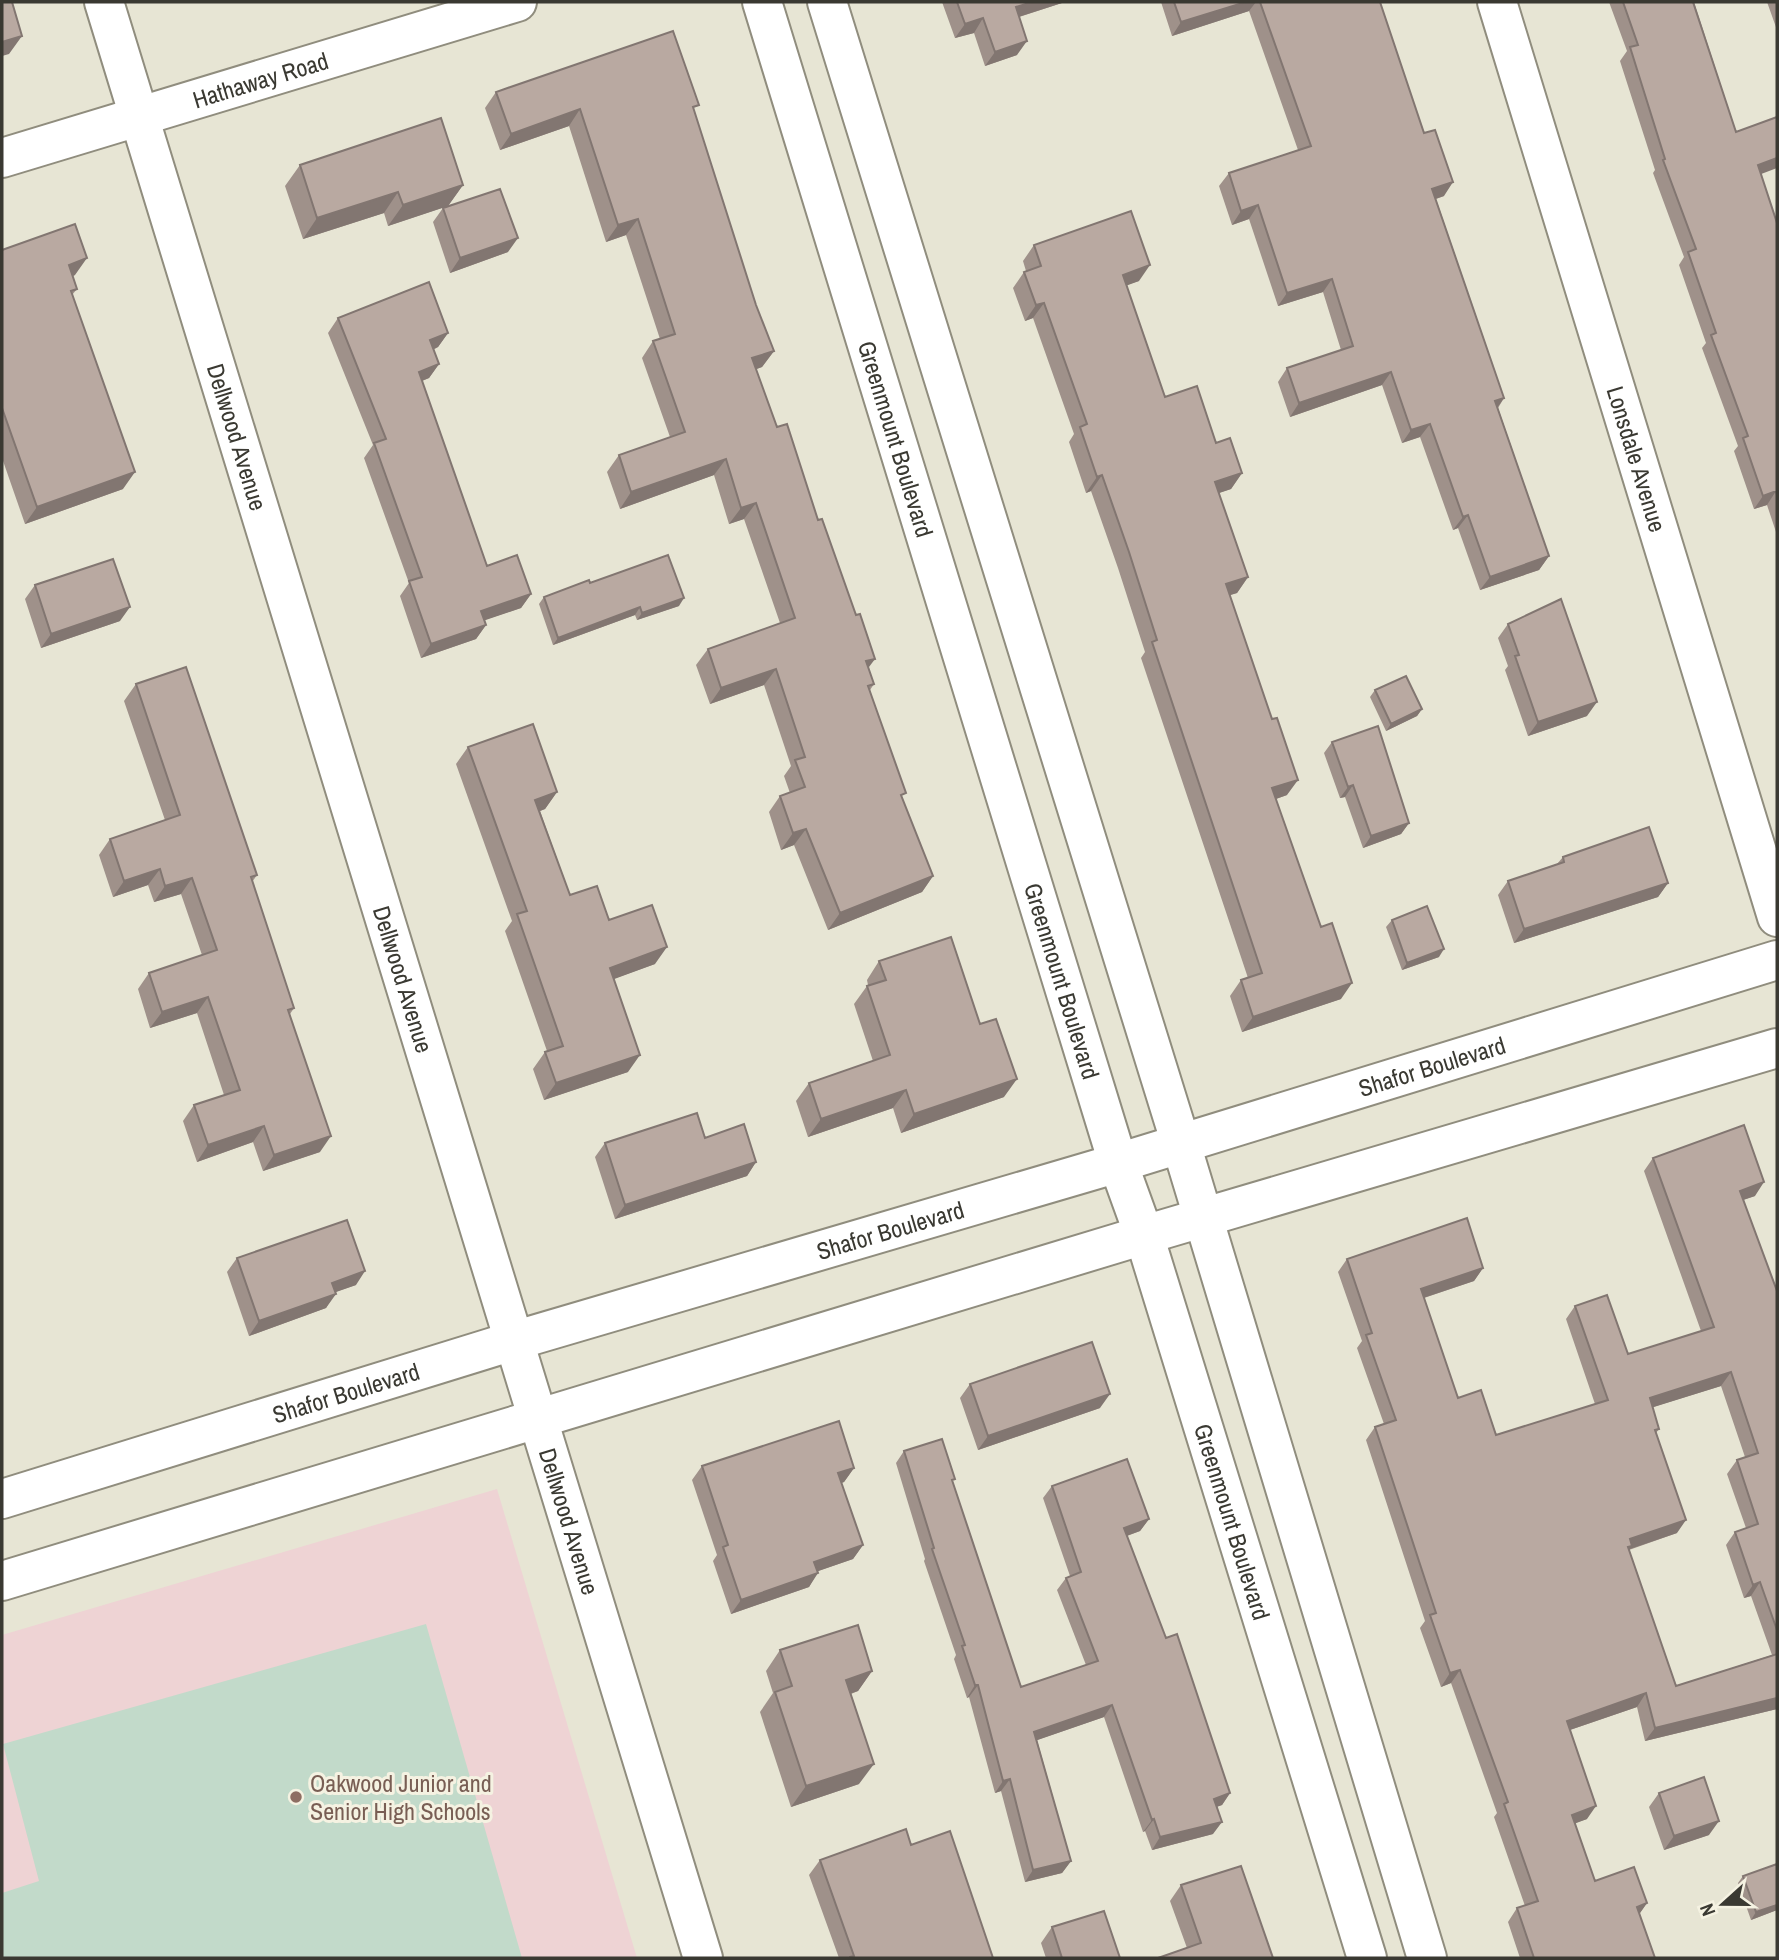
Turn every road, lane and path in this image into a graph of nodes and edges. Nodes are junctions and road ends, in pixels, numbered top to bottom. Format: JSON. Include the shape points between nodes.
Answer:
{"nodes":[{"id":1,"x":104,"y":2,"type":"edge"},
{"id":2,"x":517,"y":2,"type":"edge"},
{"id":3,"x":762,"y":2,"type":"edge"},
{"id":4,"x":827,"y":2,"type":"edge"},
{"id":5,"x":1497,"y":2,"type":"edge"},
{"id":6,"x":139,"y":117,"type":"junction"},
{"id":7,"x":2,"y":158,"type":"edge"},
{"id":8,"x":1777,"y":917,"type":"edge"},
{"id":9,"x":1777,"y":960,"type":"edge"},
{"id":10,"x":1777,"y":1048,"type":"edge"},
{"id":11,"x":1181,"y":1144,"type":"junction"},
{"id":12,"x":1118,"y":1163,"type":"junction"},
{"id":13,"x":1202,"y":1218,"type":"junction"},
{"id":14,"x":1144,"y":1234,"type":"junction"},
{"id":15,"x":513,"y":1341,"type":"junction"},
{"id":16,"x":536,"y":1418,"type":"junction"},
{"id":17,"x":2,"y":1499,"type":"edge"},
{"id":18,"x":2,"y":1581,"type":"edge"},
{"id":19,"x":703,"y":1958,"type":"edge"},
{"id":20,"x":1367,"y":1958,"type":"edge"},
{"id":21,"x":1427,"y":1958,"type":"edge"}],
"edges":[{"from":1,"to":6,"type":"street","name":"Dellwood Avenue"},
{"from":2,"to":6,"type":"street","name":"Hathaway Road"},
{"from":3,"to":12,"type":"street","name":"Greenmount Boulevard"},
{"from":4,"to":11,"type":"street"},
{"from":5,"to":8,"type":"street","name":"Lonsdale Avenue"},
{"from":6,"to":7,"type":"street","name":"Hathaway Road"},
{"from":6,"to":15,"type":"street","name":"Dellwood Avenue"},
{"from":9,"to":11,"type":"street","name":"Shafor Boulevard"},
{"from":10,"to":13,"type":"street"},
{"from":11,"to":12,"type":"street","name":"Shafor Boulevard"},
{"from":11,"to":13,"type":"street"},
{"from":12,"to":14,"type":"street","name":"Greenmount Boulevard"},
{"from":12,"to":15,"type":"street","name":"Shafor Boulevard"},
{"from":13,"to":14,"type":"street"},
{"from":13,"to":21,"type":"street"},
{"from":14,"to":16,"type":"street"},
{"from":14,"to":20,"type":"street","name":"Greenmount Boulevard"},
{"from":15,"to":16,"type":"street","name":"Dellwood Avenue"},
{"from":15,"to":17,"type":"street","name":"Shafor Boulevard"},
{"from":16,"to":18,"type":"street"},
{"from":16,"to":19,"type":"street","name":"Dellwood Avenue"}]}
